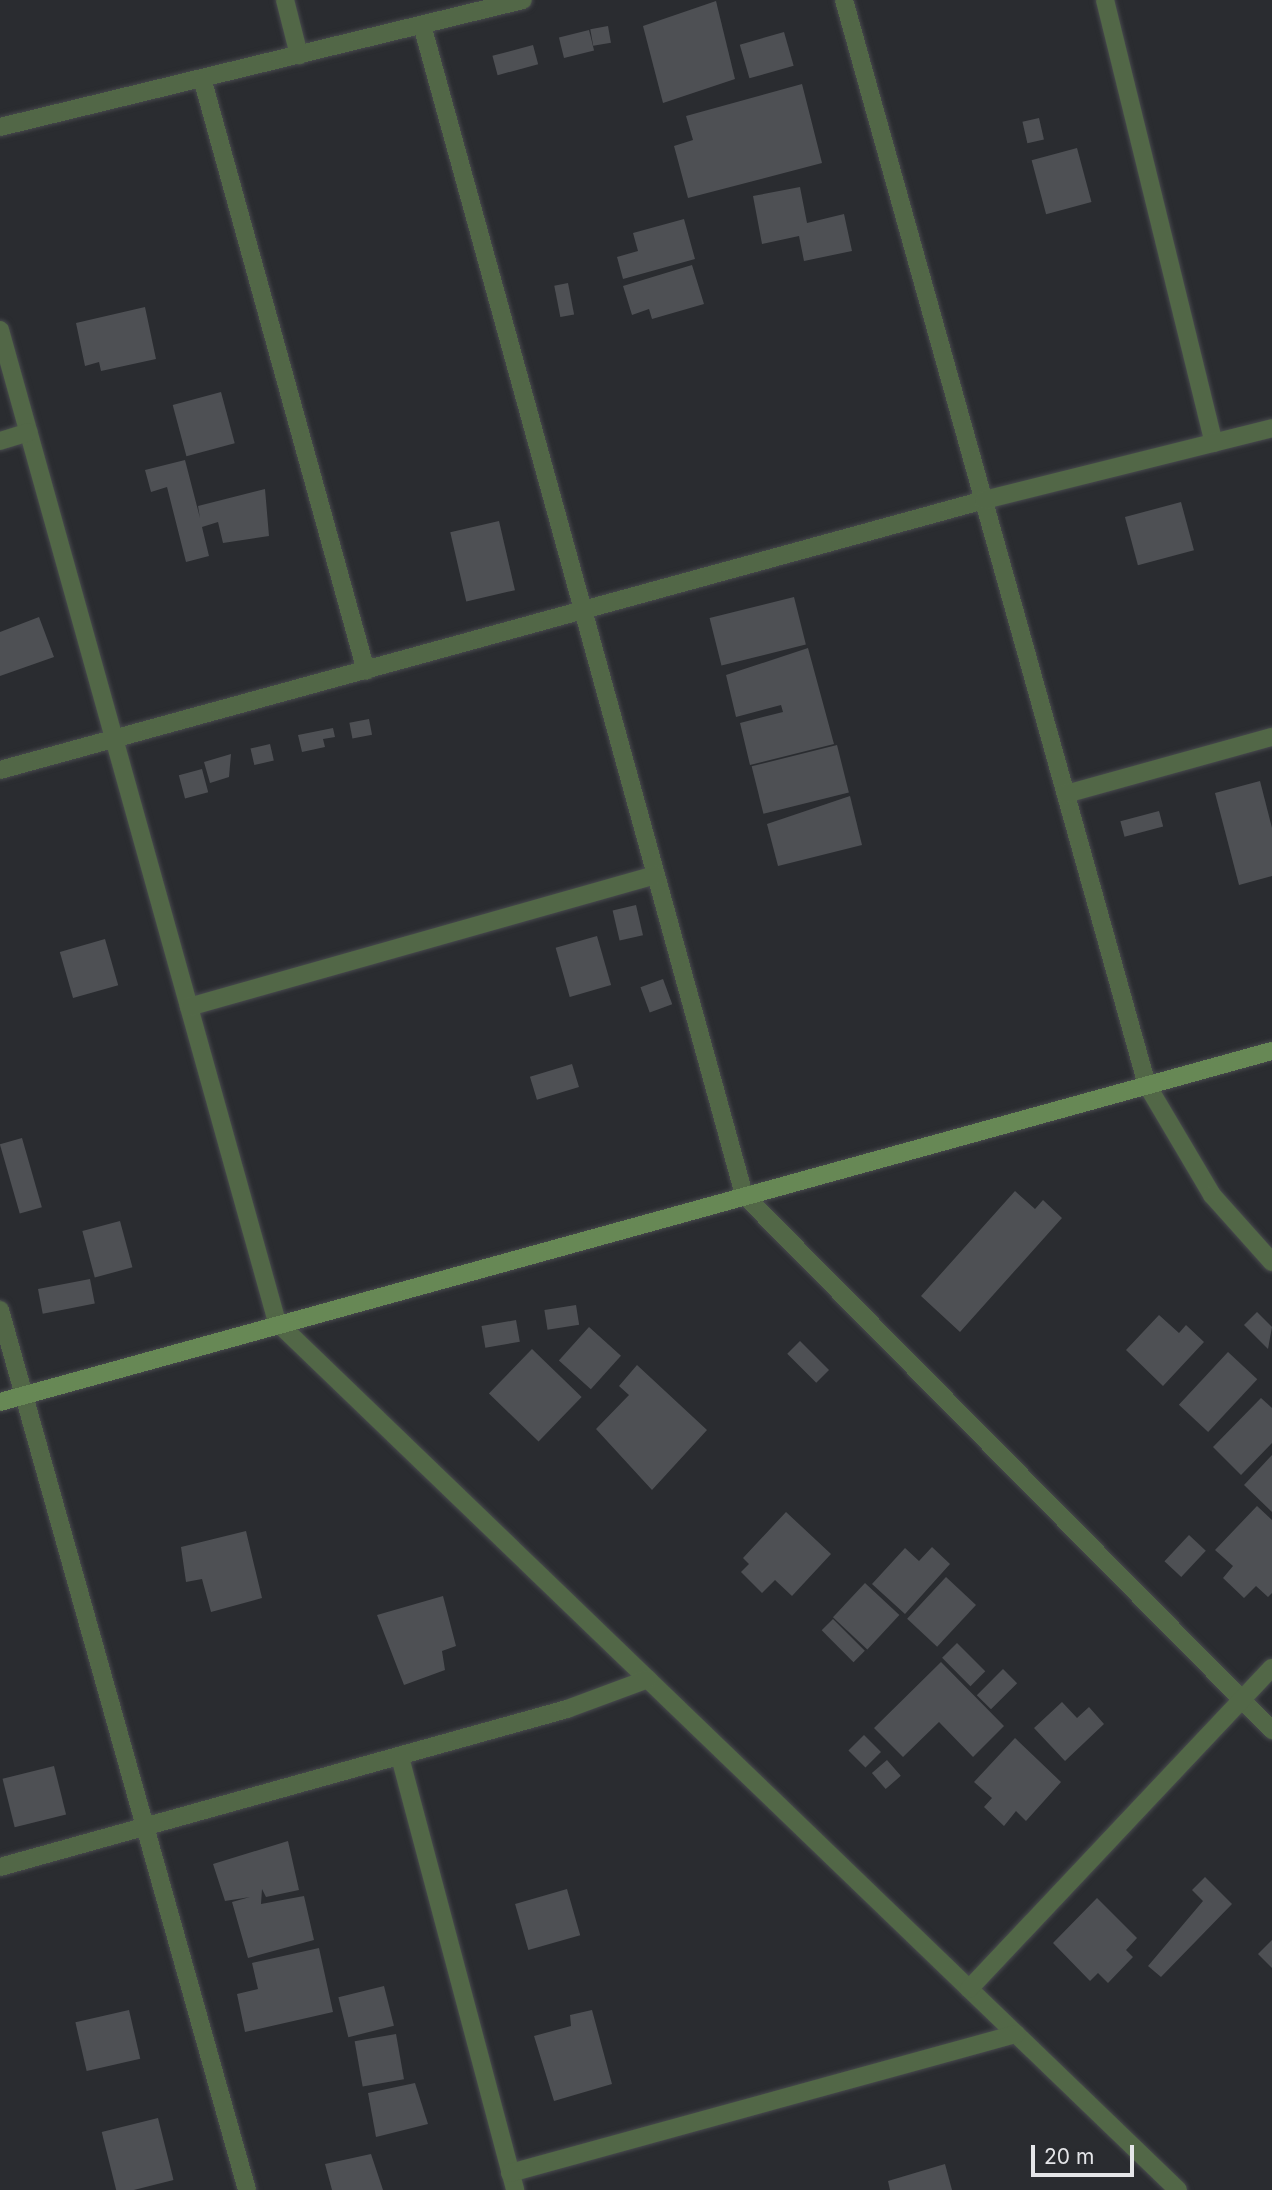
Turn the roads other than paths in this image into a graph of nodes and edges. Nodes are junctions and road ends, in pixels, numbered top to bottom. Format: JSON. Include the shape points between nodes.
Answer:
{"nodes":[{"id":1,"x":285,"y":0,"type":"edge"},
{"id":2,"x":523,"y":0,"type":"edge"},
{"id":3,"x":844,"y":0,"type":"edge"},
{"id":4,"x":1105,"y":0,"type":"edge"},
{"id":5,"x":422,"y":25,"type":"junction"},
{"id":6,"x":299,"y":54,"type":"junction"},
{"id":7,"x":202,"y":78,"type":"junction"},
{"id":8,"x":0,"y":127,"type":"edge"},
{"id":9,"x":0,"y":330,"type":"edge"},
{"id":10,"x":1272,"y":428,"type":"edge"},
{"id":11,"x":29,"y":432,"type":"junction"},
{"id":12,"x":0,"y":441,"type":"edge"},
{"id":13,"x":1214,"y":443,"type":"junction"},
{"id":14,"x":984,"y":500,"type":"junction"},
{"id":15,"x":583,"y":612,"type":"junction"},
{"id":16,"x":366,"y":671,"type":"junction"},
{"id":17,"x":1272,"y":737,"type":"edge"},
{"id":18,"x":114,"y":739,"type":"junction"},
{"id":19,"x":0,"y":770,"type":"edge"},
{"id":20,"x":1066,"y":794,"type":"junction"},
{"id":21,"x":656,"y":875,"type":"junction"},
{"id":22,"x":189,"y":1007,"type":"junction"},
{"id":23,"x":1272,"y":1051,"type":"edge"},
{"id":24,"x":1147,"y":1085,"type":"junction"},
{"id":25,"x":744,"y":1195,"type":"junction"},
{"id":26,"x":1272,"y":1262,"type":"edge"},
{"id":27,"x":0,"y":1310,"type":"edge"},
{"id":28,"x":277,"y":1322,"type":"junction"},
{"id":29,"x":23,"y":1395,"type":"junction"},
{"id":30,"x":0,"y":1402,"type":"edge"},
{"id":31,"x":1272,"y":1668,"type":"edge"},
{"id":32,"x":648,"y":1679,"type":"junction"},
{"id":33,"x":1242,"y":1700,"type":"junction"},
{"id":34,"x":1272,"y":1730,"type":"edge"},
{"id":35,"x":400,"y":1757,"type":"junction"},
{"id":36,"x":146,"y":1829,"type":"junction"},
{"id":37,"x":0,"y":1867,"type":"edge"},
{"id":38,"x":969,"y":1989,"type":"junction"},
{"id":39,"x":1016,"y":2034,"type":"junction"},
{"id":40,"x":513,"y":2182,"type":"edge"},
{"id":41,"x":247,"y":2190,"type":"edge"},
{"id":42,"x":1178,"y":2190,"type":"edge"}],
"edges":[{"from":1,"to":6,"type":"street"},
{"from":2,"to":5,"type":"street"},
{"from":3,"to":14,"type":"street"},
{"from":4,"to":13,"type":"street"},
{"from":5,"to":6,"type":"street"},
{"from":5,"to":15,"type":"street"},
{"from":6,"to":7,"type":"street"},
{"from":7,"to":8,"type":"street"},
{"from":7,"to":16,"type":"street"},
{"from":9,"to":11,"type":"street"},
{"from":10,"to":13,"type":"street"},
{"from":11,"to":12,"type":"street"},
{"from":11,"to":18,"type":"street"},
{"from":13,"to":14,"type":"street"},
{"from":14,"to":15,"type":"street"},
{"from":14,"to":20,"type":"street"},
{"from":15,"to":16,"type":"street"},
{"from":15,"to":21,"type":"street"},
{"from":16,"to":18,"type":"street"},
{"from":17,"to":20,"type":"street"},
{"from":18,"to":19,"type":"street"},
{"from":18,"to":22,"type":"street"},
{"from":20,"to":24,"type":"street"},
{"from":21,"to":22,"type":"street"},
{"from":21,"to":25,"type":"street"},
{"from":22,"to":28,"type":"street"},
{"from":23,"to":24,"type":"street"},
{"from":24,"to":25,"type":"street"},
{"from":24,"to":26,"type":"street","via":[[1212,1195]]},
{"from":25,"to":28,"type":"street"},
{"from":25,"to":33,"type":"street"},
{"from":27,"to":29,"type":"street"},
{"from":28,"to":29,"type":"street"},
{"from":28,"to":32,"type":"street"},
{"from":29,"to":30,"type":"street"},
{"from":29,"to":36,"type":"street"},
{"from":31,"to":33,"type":"street"},
{"from":32,"to":35,"type":"street"},
{"from":32,"to":38,"type":"street"},
{"from":33,"to":34,"type":"street"},
{"from":33,"to":38,"type":"street"},
{"from":35,"to":36,"type":"street"},
{"from":35,"to":40,"type":"street"},
{"from":36,"to":37,"type":"street"},
{"from":36,"to":41,"type":"street"},
{"from":38,"to":39,"type":"street"},
{"from":39,"to":40,"type":"street"},
{"from":39,"to":42,"type":"street"}]}
